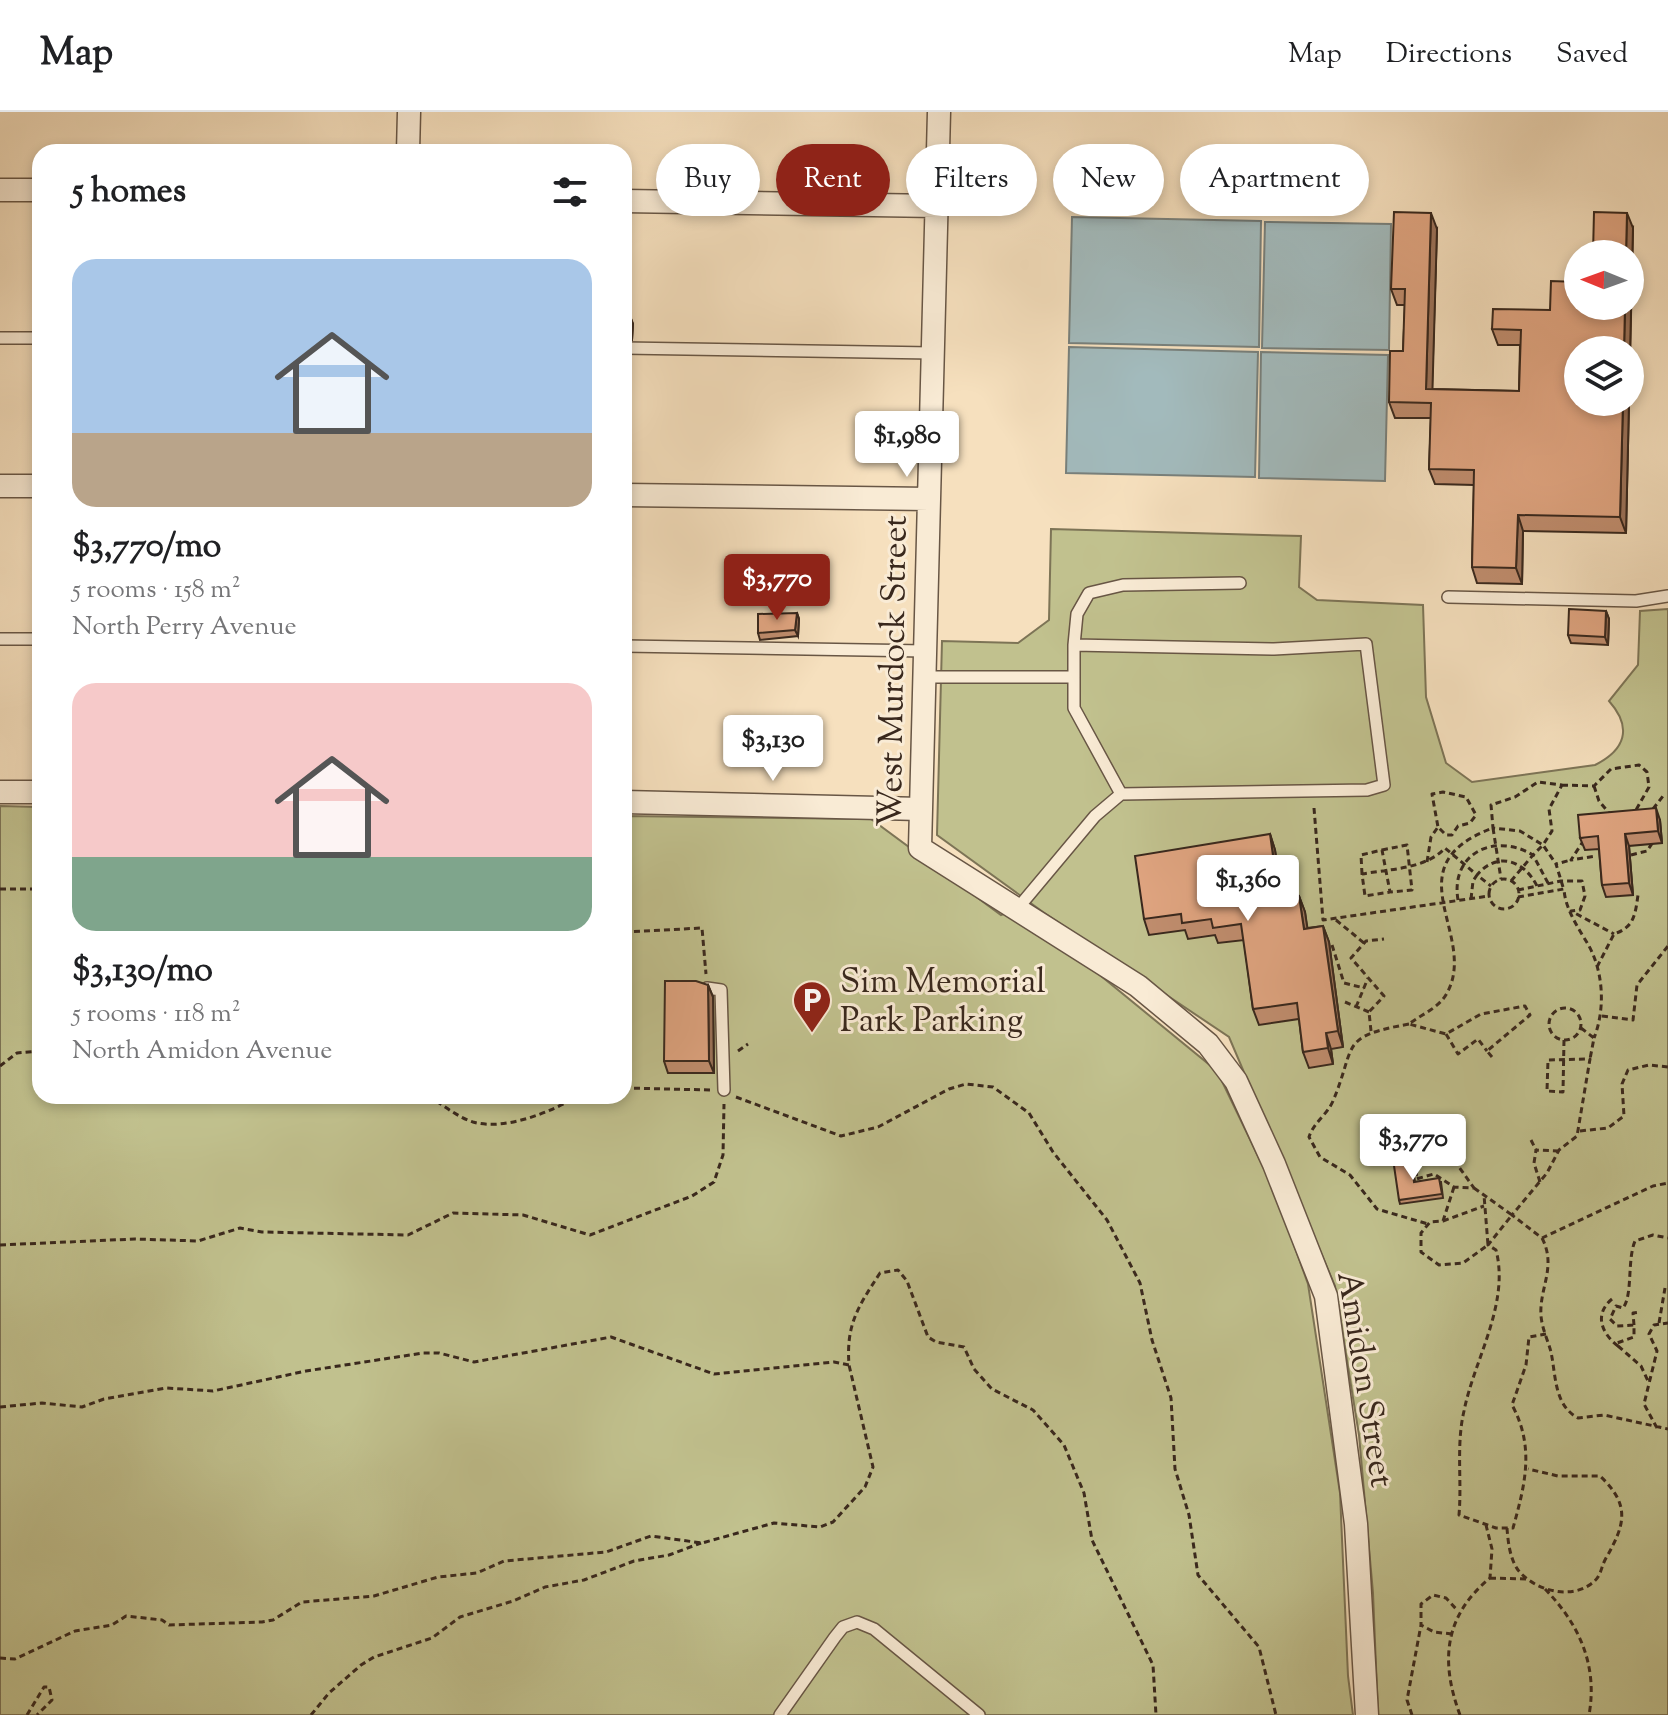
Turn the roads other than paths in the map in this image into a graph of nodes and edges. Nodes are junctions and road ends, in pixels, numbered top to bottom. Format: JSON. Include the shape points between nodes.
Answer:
{"nodes":[{"id":1,"x":409,"y":112,"type":"edge"},
{"id":2,"x":939,"y":112,"type":"edge"},
{"id":3,"x":408,"y":144,"type":"edge"},
{"id":4,"x":938,"y":144,"type":"edge"},
{"id":5,"x":0,"y":190,"type":"edge"},
{"id":6,"x":32,"y":190,"type":"edge"},
{"id":7,"x":632,"y":201,"type":"edge"},
{"id":8,"x":906,"y":206,"type":"edge"},
{"id":9,"x":937,"y":216,"type":"edge"},
{"id":10,"x":0,"y":338,"type":"edge"},
{"id":11,"x":32,"y":338,"type":"edge"},
{"id":12,"x":632,"y":348,"type":"edge"},
{"id":13,"x":932,"y":353,"type":"junction"},
{"id":14,"x":0,"y":486,"type":"edge"},
{"id":15,"x":32,"y":486,"type":"edge"},
{"id":16,"x":632,"y":495,"type":"edge"},
{"id":17,"x":929,"y":499,"type":"junction"},
{"id":18,"x":1240,"y":583,"type":"dead end"},
{"id":19,"x":1668,"y":596,"type":"edge"},
{"id":20,"x":1448,"y":597,"type":"dead end"},
{"id":21,"x":0,"y":639,"type":"edge"},
{"id":22,"x":32,"y":639,"type":"edge"},
{"id":23,"x":1074,"y":645,"type":"junction"},
{"id":24,"x":632,"y":646,"type":"edge"},
{"id":25,"x":925,"y":651,"type":"junction"},
{"id":26,"x":925,"y":677,"type":"junction"},
{"id":27,"x":1074,"y":677,"type":"junction"},
{"id":28,"x":0,"y":792,"type":"edge"},
{"id":29,"x":32,"y":792,"type":"edge"},
{"id":30,"x":1121,"y":794,"type":"junction"},
{"id":31,"x":632,"y":802,"type":"edge"},
{"id":32,"x":921,"y":809,"type":"junction"},
{"id":33,"x":920,"y":848,"type":"joint"},
{"id":34,"x":1018,"y":908,"type":"junction"},
{"id":35,"x":707,"y":988,"type":"edge"},
{"id":36,"x":724,"y":1090,"type":"road end"},
{"id":37,"x":780,"y":1715,"type":"edge"},
{"id":38,"x":979,"y":1715,"type":"edge"},
{"id":39,"x":1367,"y":1715,"type":"edge"}],
"edges":[{"from":1,"to":3,"type":"street"},
{"from":2,"to":4,"type":"street","name":"West Murdock Street"},
{"from":5,"to":6,"type":"street"},
{"from":7,"to":8,"type":"street"},
{"from":9,"to":13,"type":"street","name":"West Murdock Street"},
{"from":10,"to":11,"type":"lane"},
{"from":12,"to":13,"type":"lane"},
{"from":13,"to":17,"type":"street","name":"West Murdock Street"},
{"from":14,"to":15,"type":"street"},
{"from":16,"to":17,"type":"street"},
{"from":17,"to":25,"type":"street","name":"West Murdock Street"},
{"from":18,"to":23,"type":"lane","via":[[1123,585],[1089,593],[1077,614]]},
{"from":19,"to":20,"type":"lane","via":[[1636,601]]},
{"from":21,"to":22,"type":"lane"},
{"from":23,"to":27,"type":"lane"},
{"from":23,"to":30,"type":"lane","via":[[1274,649],[1366,644],[1384,785],[1367,790]]},
{"from":24,"to":25,"type":"lane"},
{"from":25,"to":26,"type":"street","name":"West Murdock Street"},
{"from":26,"to":27,"type":"lane"},
{"from":26,"to":32,"type":"street","name":"West Murdock Street"},
{"from":27,"to":30,"type":"lane","via":[[1074,708]]},
{"from":28,"to":29,"type":"street"},
{"from":30,"to":34,"type":"lane","via":[[1095,816]]},
{"from":31,"to":32,"type":"street"},
{"from":32,"to":33,"type":"street","name":"West Murdock Street"},
{"from":33,"to":34,"type":"street","name":"Amidon Street"},
{"from":34,"to":39,"type":"street","name":"Amidon Street","via":[[1138,986],[1208,1044],[1236,1081],[1274,1164],[1326,1296],[1333,1336],[1356,1524]]},
{"from":35,"to":36,"type":"lane","via":[[721,990]]},
{"from":37,"to":38,"type":"lane","via":[[843,1627],[857,1622],[874,1629]]}]}
